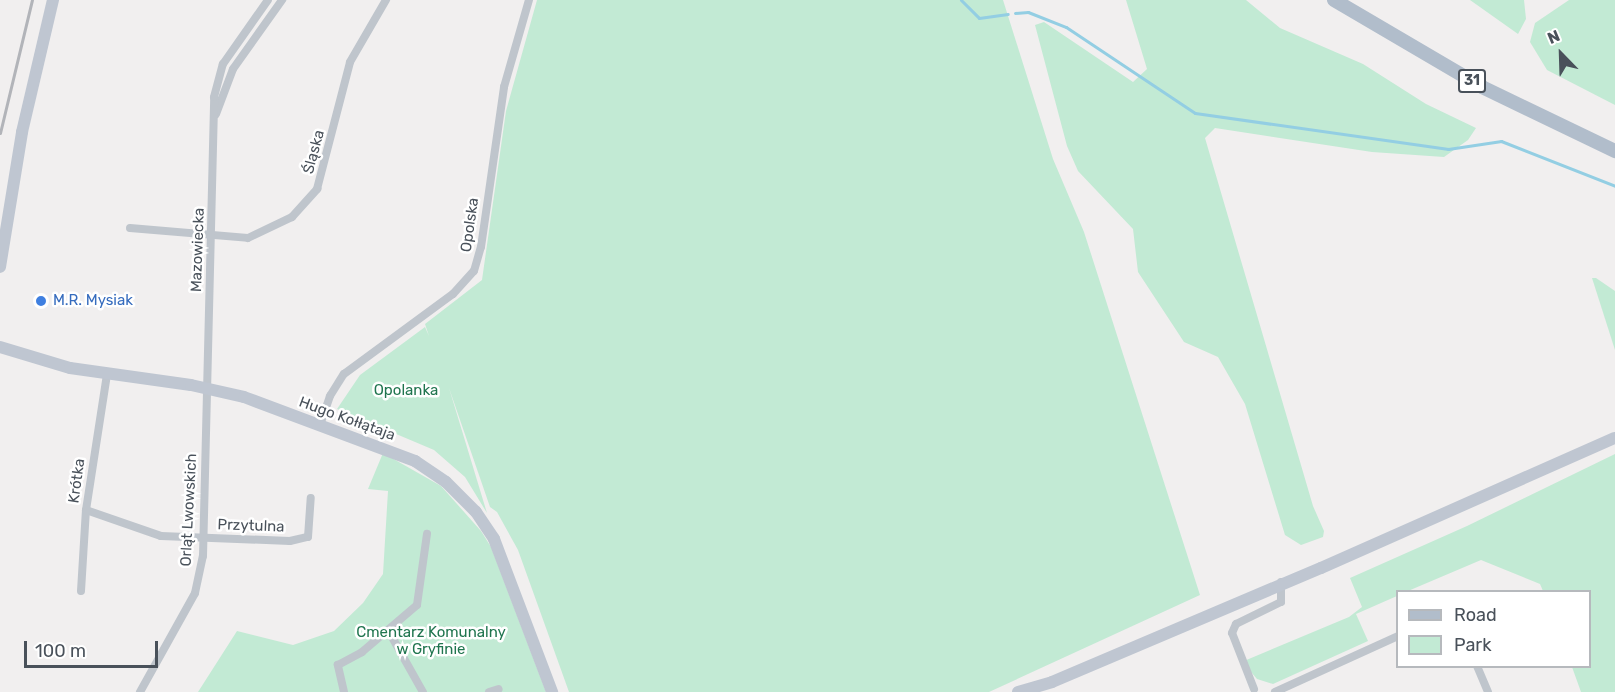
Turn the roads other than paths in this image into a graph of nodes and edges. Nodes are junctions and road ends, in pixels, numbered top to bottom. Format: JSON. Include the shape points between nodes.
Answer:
{"nodes":[{"id":1,"x":53,"y":0,"type":"edge"},
{"id":2,"x":268,"y":0,"type":"edge"},
{"id":3,"x":282,"y":0,"type":"edge"},
{"id":4,"x":386,"y":0,"type":"edge"},
{"id":5,"x":529,"y":0,"type":"edge"},
{"id":6,"x":1334,"y":0,"type":"edge"},
{"id":7,"x":216,"y":114,"type":"junction"},
{"id":8,"x":1615,"y":151,"type":"edge"},
{"id":9,"x":130,"y":228,"type":"dead end"},
{"id":10,"x":212,"y":237,"type":"junction"},
{"id":11,"x":0,"y":267,"type":"edge"},
{"id":12,"x":0,"y":347,"type":"edge"},
{"id":13,"x":107,"y":375,"type":"junction"},
{"id":14,"x":207,"y":388,"type":"junction"},
{"id":15,"x":320,"y":425,"type":"junction"},
{"id":16,"x":1615,"y":438,"type":"edge"},
{"id":17,"x":311,"y":498,"type":"dead end"},
{"id":18,"x":86,"y":510,"type":"junction"},
{"id":19,"x":427,"y":534,"type":"dead end"},
{"id":20,"x":203,"y":538,"type":"junction"},
{"id":21,"x":1281,"y":582,"type":"junction"},
{"id":22,"x":81,"y":591,"type":"dead end"},
{"id":23,"x":388,"y":630,"type":"junction"},
{"id":24,"x":1396,"y":637,"type":"edge"},
{"id":25,"x":1478,"y":668,"type":"edge"},
{"id":26,"x":1052,"y":682,"type":"junction"},
{"id":27,"x":499,"y":689,"type":"dead end"},
{"id":28,"x":1252,"y":691,"type":"edge"},
{"id":29,"x":140,"y":692,"type":"edge"},
{"id":30,"x":344,"y":692,"type":"edge"},
{"id":31,"x":423,"y":692,"type":"edge"},
{"id":32,"x":489,"y":692,"type":"edge"},
{"id":33,"x":552,"y":692,"type":"edge"},
{"id":34,"x":1018,"y":692,"type":"edge"},
{"id":35,"x":1037,"y":692,"type":"edge"},
{"id":36,"x":1275,"y":692,"type":"edge"},
{"id":37,"x":1488,"y":692,"type":"edge"}],
"edges":[{"from":1,"to":11,"type":"street","via":[[23,123]]},
{"from":2,"to":7,"type":"street","name":"Mazowiecka","via":[[223,64],[214,96]]},
{"from":3,"to":7,"type":"street","name":"Mazowiecka","via":[[233,69]]},
{"from":4,"to":10,"type":"street","name":"Śląska","via":[[350,62],[317,189],[292,217],[267,232],[248,238]]},
{"from":5,"to":15,"type":"street","name":"Opolska","via":[[506,78],[483,237],[474,271],[453,294],[345,374],[330,396]]},
{"from":6,"to":8,"type":"main road","number":"31","via":[[1482,87]]},
{"from":7,"to":10,"type":"street","name":"Mazowiecka"},
{"from":9,"to":10,"type":"street","name":"Śląska"},
{"from":10,"to":14,"type":"street","name":"Mazowiecka"},
{"from":12,"to":13,"type":"street","name":"Hugo Kołłątaja"},
{"from":13,"to":14,"type":"street","name":"Hugo Kołłątaja"},
{"from":13,"to":18,"type":"street","name":"Krótka"},
{"from":14,"to":15,"type":"street","name":"Hugo Kołłątaja"},
{"from":14,"to":20,"type":"street","name":"Orląt Lwowskich"},
{"from":15,"to":33,"type":"street","name":"Hugo Kołłątaja","via":[[415,461],[446,482],[476,512],[507,569]]},
{"from":16,"to":21,"type":"street"},
{"from":17,"to":20,"type":"street","name":"Przytulna","via":[[311,529],[308,537],[300,540]]},
{"from":18,"to":20,"type":"street","name":"Przytulna","via":[[148,534]]},
{"from":18,"to":22,"type":"street","name":"Krótka"},
{"from":19,"to":23,"type":"street","via":[[420,598]]},
{"from":20,"to":29,"type":"street","name":"Orląt Lwowskich","via":[[195,593]]},
{"from":21,"to":26,"type":"street"},
{"from":21,"to":28,"type":"street","via":[[1281,602],[1236,624],[1232,633]]},
{"from":23,"to":30,"type":"street","via":[[338,665]]},
{"from":23,"to":31,"type":"street"},
{"from":24,"to":36,"type":"street"},
{"from":25,"to":37,"type":"street"},
{"from":26,"to":34,"type":"street"},
{"from":26,"to":35,"type":"street"},
{"from":27,"to":32,"type":"street"}]}
